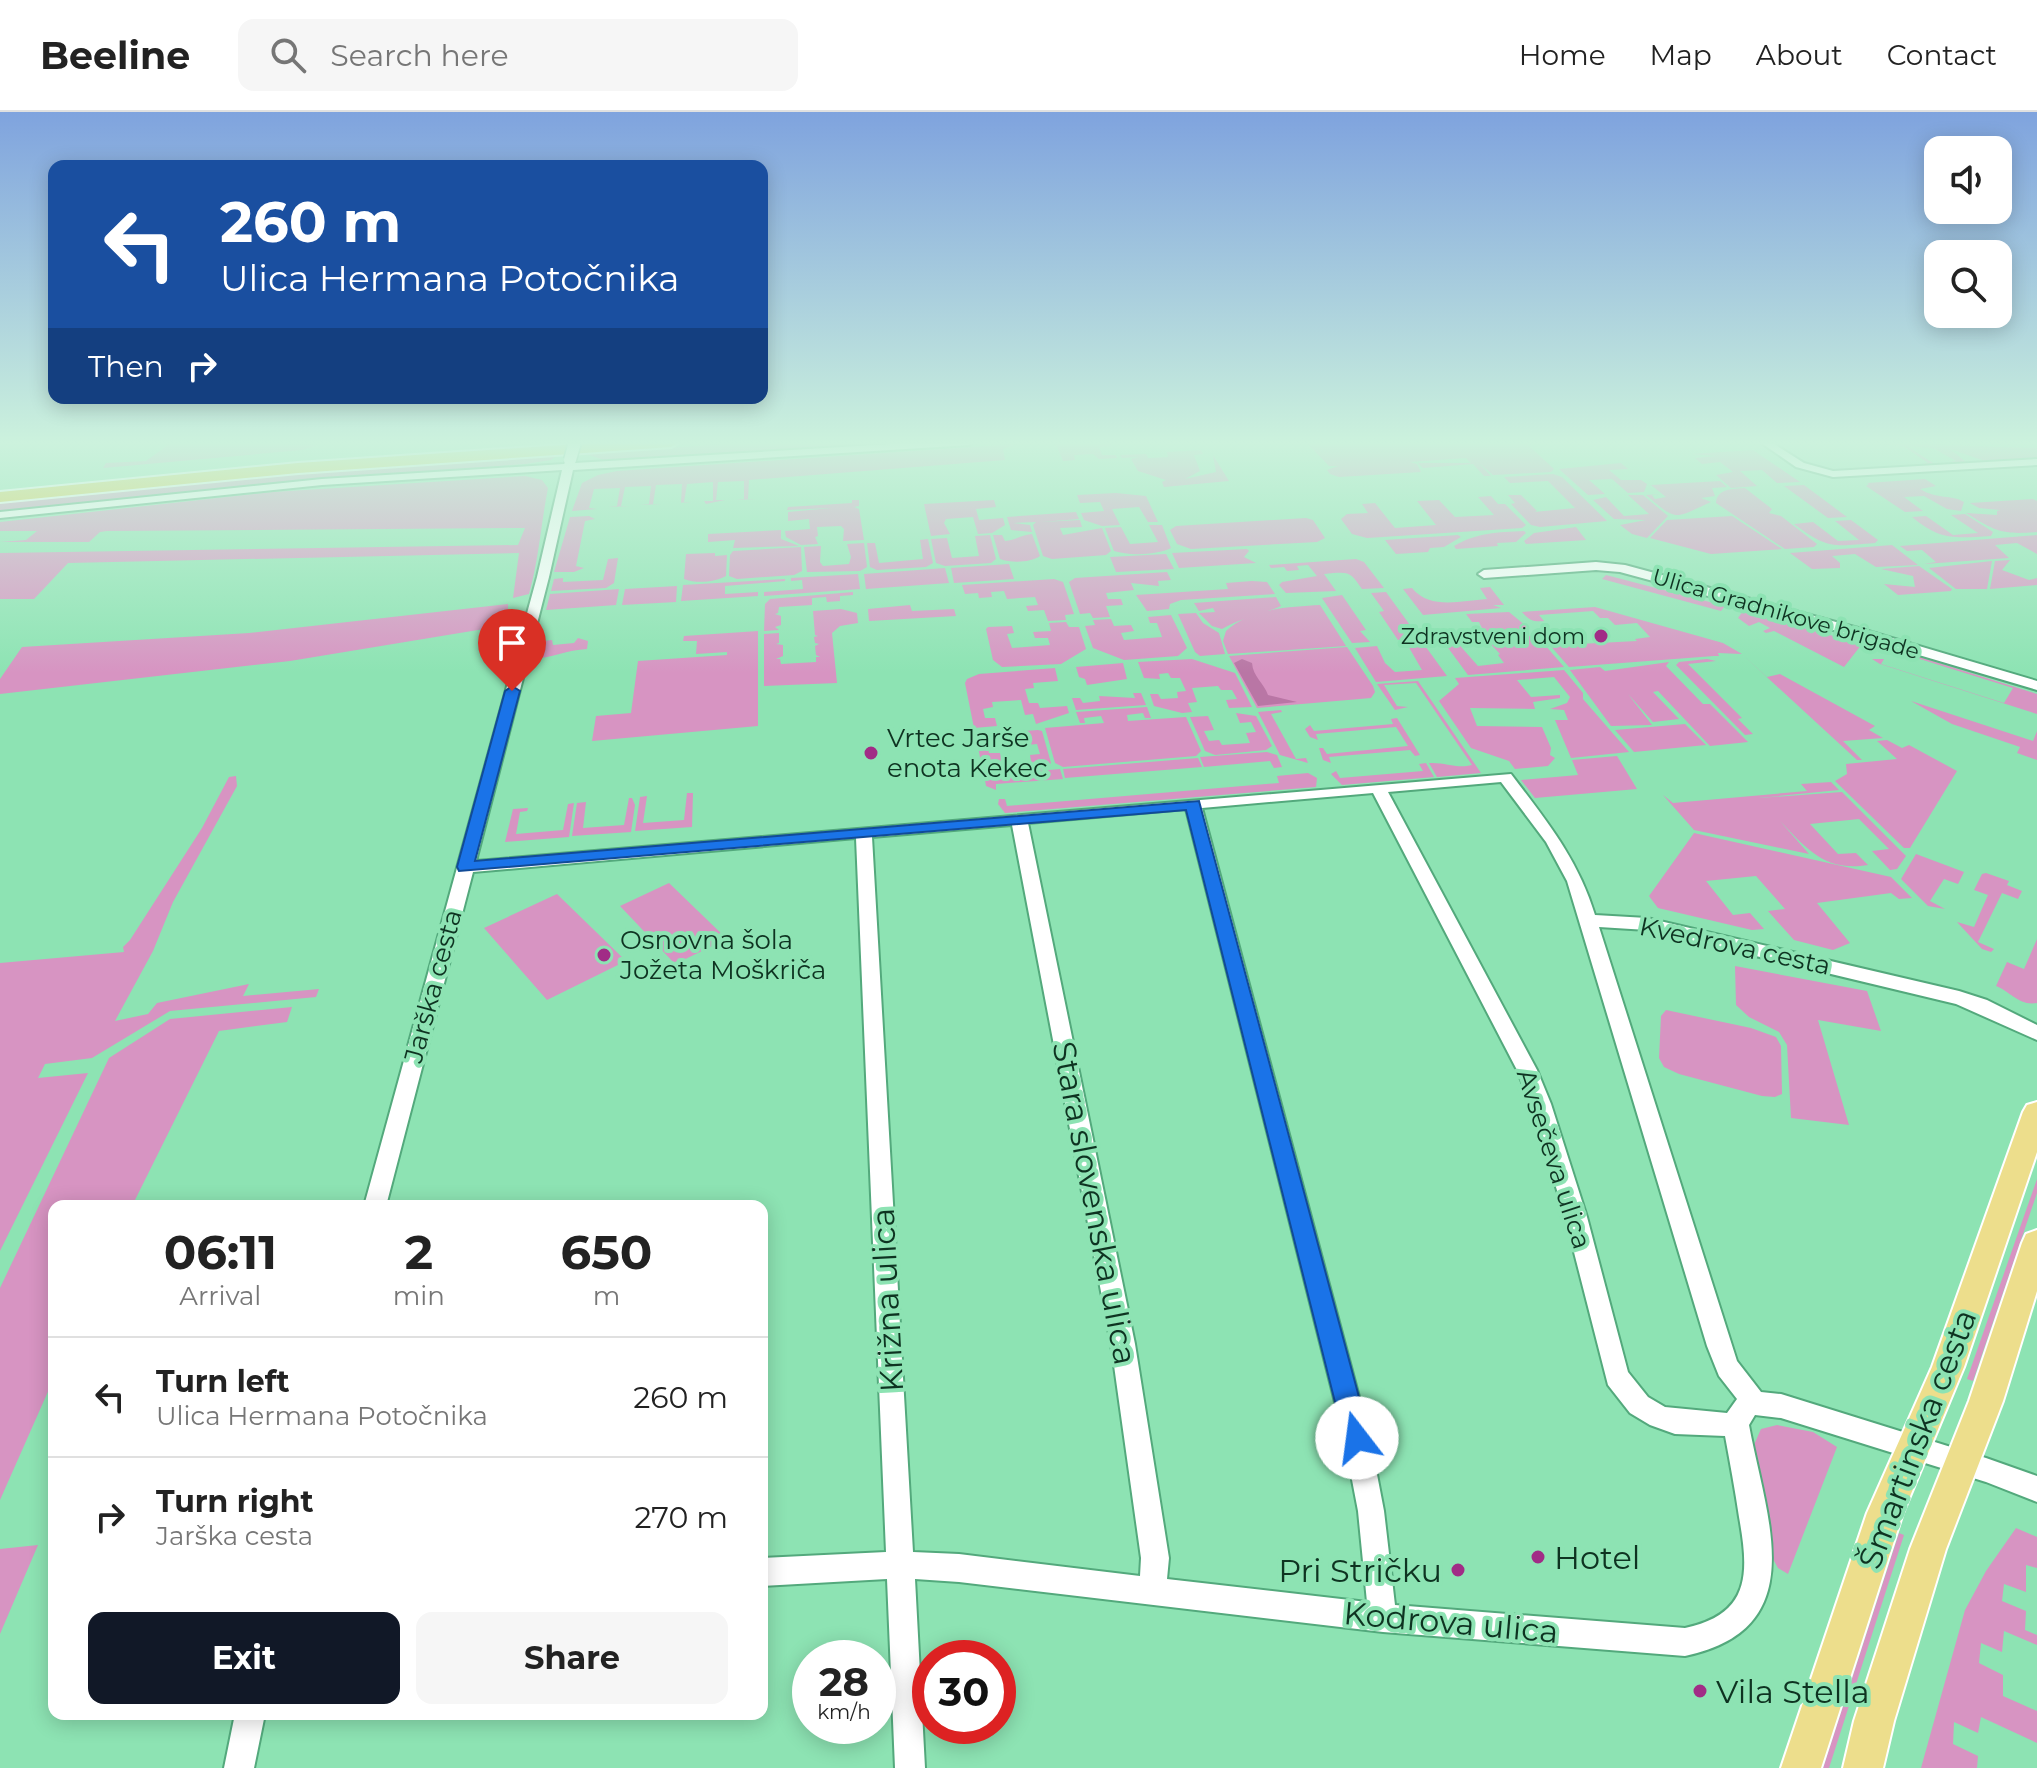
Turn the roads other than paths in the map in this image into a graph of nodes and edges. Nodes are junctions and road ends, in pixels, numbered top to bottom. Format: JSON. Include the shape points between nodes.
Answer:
{"nodes":[{"id":1,"x":556,"y":519,"type":"edge"},
{"id":2,"x":1484,"y":574,"type":"dead end"},
{"id":3,"x":2037,"y":686,"type":"edge"},
{"id":4,"x":1379,"y":789,"type":"junction"},
{"id":5,"x":1193,"y":804,"type":"junction"},
{"id":6,"x":1019,"y":819,"type":"junction"},
{"id":7,"x":864,"y":832,"type":"junction"},
{"id":8,"x":465,"y":867,"type":"junction"},
{"id":9,"x":1591,"y":921,"type":"junction"},
{"id":10,"x":2037,"y":1033,"type":"edge"},
{"id":11,"x":2037,"y":1112,"type":"edge"},
{"id":12,"x":377,"y":1200,"type":"edge"},
{"id":13,"x":2037,"y":1243,"type":"edge"},
{"id":14,"x":1755,"y":1403,"type":"junction"},
{"id":15,"x":1736,"y":1425,"type":"junction"},
{"id":16,"x":1912,"y":1448,"type":"junction"},
{"id":17,"x":1961,"y":1462,"type":"junction"},
{"id":18,"x":2037,"y":1489,"type":"edge"},
{"id":19,"x":899,"y":1565,"type":"junction"},
{"id":20,"x":768,"y":1572,"type":"edge"},
{"id":21,"x":1153,"y":1590,"type":"junction"},
{"id":22,"x":1383,"y":1618,"type":"junction"},
{"id":23,"x":249,"y":1720,"type":"edge"},
{"id":24,"x":239,"y":1768,"type":"edge"},
{"id":25,"x":910,"y":1768,"type":"edge"},
{"id":26,"x":1801,"y":1768,"type":"edge"},
{"id":27,"x":1863,"y":1768,"type":"edge"}],
"edges":[{"from":1,"to":8,"type":"street","name":"Jarška cesta"},
{"from":2,"to":3,"type":"street","name":"Ulica Gradnikove brigade","via":[[1621,568]]},
{"from":4,"to":5,"type":"street"},
{"from":4,"to":9,"type":"street","via":[[1505,777],[1568,865]]},
{"from":4,"to":15,"type":"street","name":"Avsečeva ulica","via":[[1541,1104],[1617,1377],[1639,1405],[1659,1417]]},
{"from":5,"to":6,"type":"street"},
{"from":5,"to":22,"type":"street","via":[[1357,1438]]},
{"from":6,"to":7,"type":"street"},
{"from":6,"to":21,"type":"street","name":"Stara slovenska ulica","via":[[1123,1344],[1155,1558]]},
{"from":7,"to":8,"type":"street"},
{"from":7,"to":19,"type":"street","name":"Križna ulica"},
{"from":8,"to":12,"type":"street","name":"Jarška cesta"},
{"from":9,"to":10,"type":"street","name":"Kvedrova cesta","via":[[1647,924],[1959,998]]},
{"from":9,"to":14,"type":"street","via":[[1719,1346],[1728,1368]]},
{"from":11,"to":16,"type":"main road","name":"Šmartinska cesta","via":[[1948,1367]]},
{"from":13,"to":17,"type":"main road","name":"Šmartinska cesta"},
{"from":14,"to":15,"type":"street","via":[[1741,1411]]},
{"from":14,"to":16,"type":"street","via":[[1781,1406]]},
{"from":15,"to":22,"type":"street","name":"Kodrova ulica","via":[[1760,1559],[1752,1601],[1726,1630],[1685,1642]]},
{"from":16,"to":17,"type":"street"},
{"from":16,"to":26,"type":"main road","name":"Šmartinska cesta","via":[[1851,1611]]},
{"from":17,"to":18,"type":"street"},
{"from":17,"to":27,"type":"main road","name":"Šmartinska cesta","via":[[1928,1549]]},
{"from":19,"to":20,"type":"street","name":"Kodrova ulica"},
{"from":19,"to":21,"type":"street","name":"Kodrova ulica"},
{"from":19,"to":25,"type":"street","name":"Križna ulica"},
{"from":21,"to":22,"type":"street","name":"Kodrova ulica"},
{"from":23,"to":24,"type":"street"}]}
